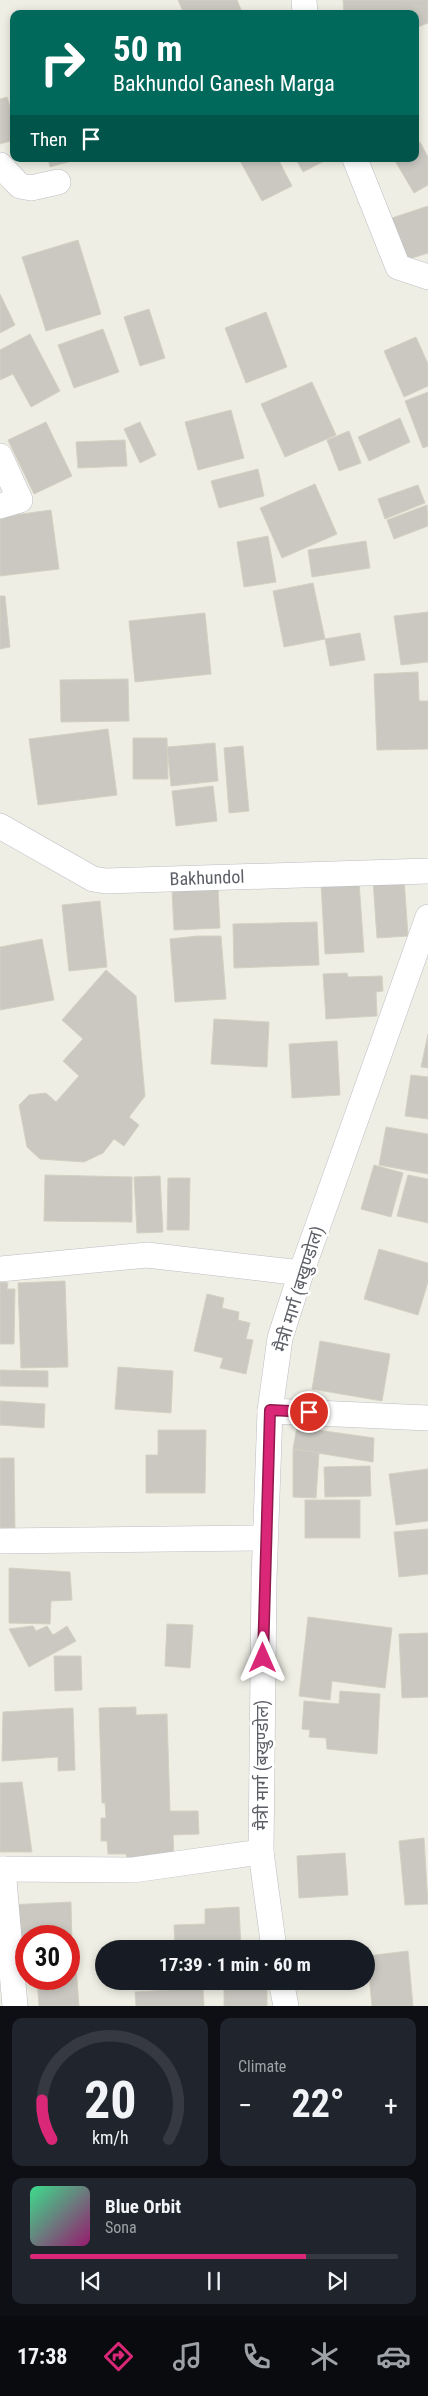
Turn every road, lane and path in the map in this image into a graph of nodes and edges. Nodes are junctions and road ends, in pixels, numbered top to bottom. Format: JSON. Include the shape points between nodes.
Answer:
{"nodes":[{"id":1,"x":356,"y":162,"type":"edge"},
{"id":2,"x":0,"y":165,"type":"edge"},
{"id":3,"x":58,"y":182,"type":"dead end"},
{"id":4,"x":428,"y":277,"type":"edge"},
{"id":5,"x":0,"y":456,"type":"edge"},
{"id":6,"x":0,"y":506,"type":"edge"},
{"id":7,"x":0,"y":826,"type":"edge"},
{"id":8,"x":428,"y":871,"type":"edge"},
{"id":9,"x":428,"y":916,"type":"edge"},
{"id":10,"x":0,"y":1269,"type":"edge"},
{"id":11,"x":301,"y":1273,"type":"junction"},
{"id":12,"x":270,"y":1410,"type":"junction"},
{"id":13,"x":428,"y":1418,"type":"edge"},
{"id":14,"x":265,"y":1538,"type":"junction"},
{"id":15,"x":0,"y":1541,"type":"edge"},
{"id":16,"x":261,"y":1852,"type":"junction"},
{"id":17,"x":1,"y":1869,"type":"edge"},
{"id":18,"x":273,"y":1940,"type":"edge"},
{"id":19,"x":282,"y":1990,"type":"edge"},
{"id":20,"x":15,"y":2006,"type":"edge"},
{"id":21,"x":286,"y":2006,"type":"edge"}],
"edges":[{"from":1,"to":4,"type":"street","via":[[398,267]]},
{"from":2,"to":3,"type":"street","via":[[20,186],[31,188]]},
{"from":5,"to":6,"type":"street","via":[[20,500]]},
{"from":7,"to":8,"type":"street","name":"Bakhundol","via":[[93,878],[106,881]]},
{"from":9,"to":11,"type":"street","name":"मैत्री मार्ग (बखुण्डोल)"},
{"from":10,"to":11,"type":"street","via":[[147,1255]]},
{"from":11,"to":12,"type":"street","name":"मैत्री मार्ग (बखुण्डोल)","via":[[280,1338]]},
{"from":12,"to":13,"type":"street"},
{"from":12,"to":14,"type":"street","name":"मैत्री मार्ग (बखुण्डोल)"},
{"from":14,"to":15,"type":"street"},
{"from":14,"to":16,"type":"street","name":"मैत्री मार्ग (बखुण्डोल)"},
{"from":16,"to":17,"type":"street","via":[[133,1870]]},
{"from":16,"to":18,"type":"street","name":"मैत्री मार्ग (बखुण्डोल)"},
{"from":17,"to":20,"type":"street"},
{"from":19,"to":21,"type":"street"}]}
